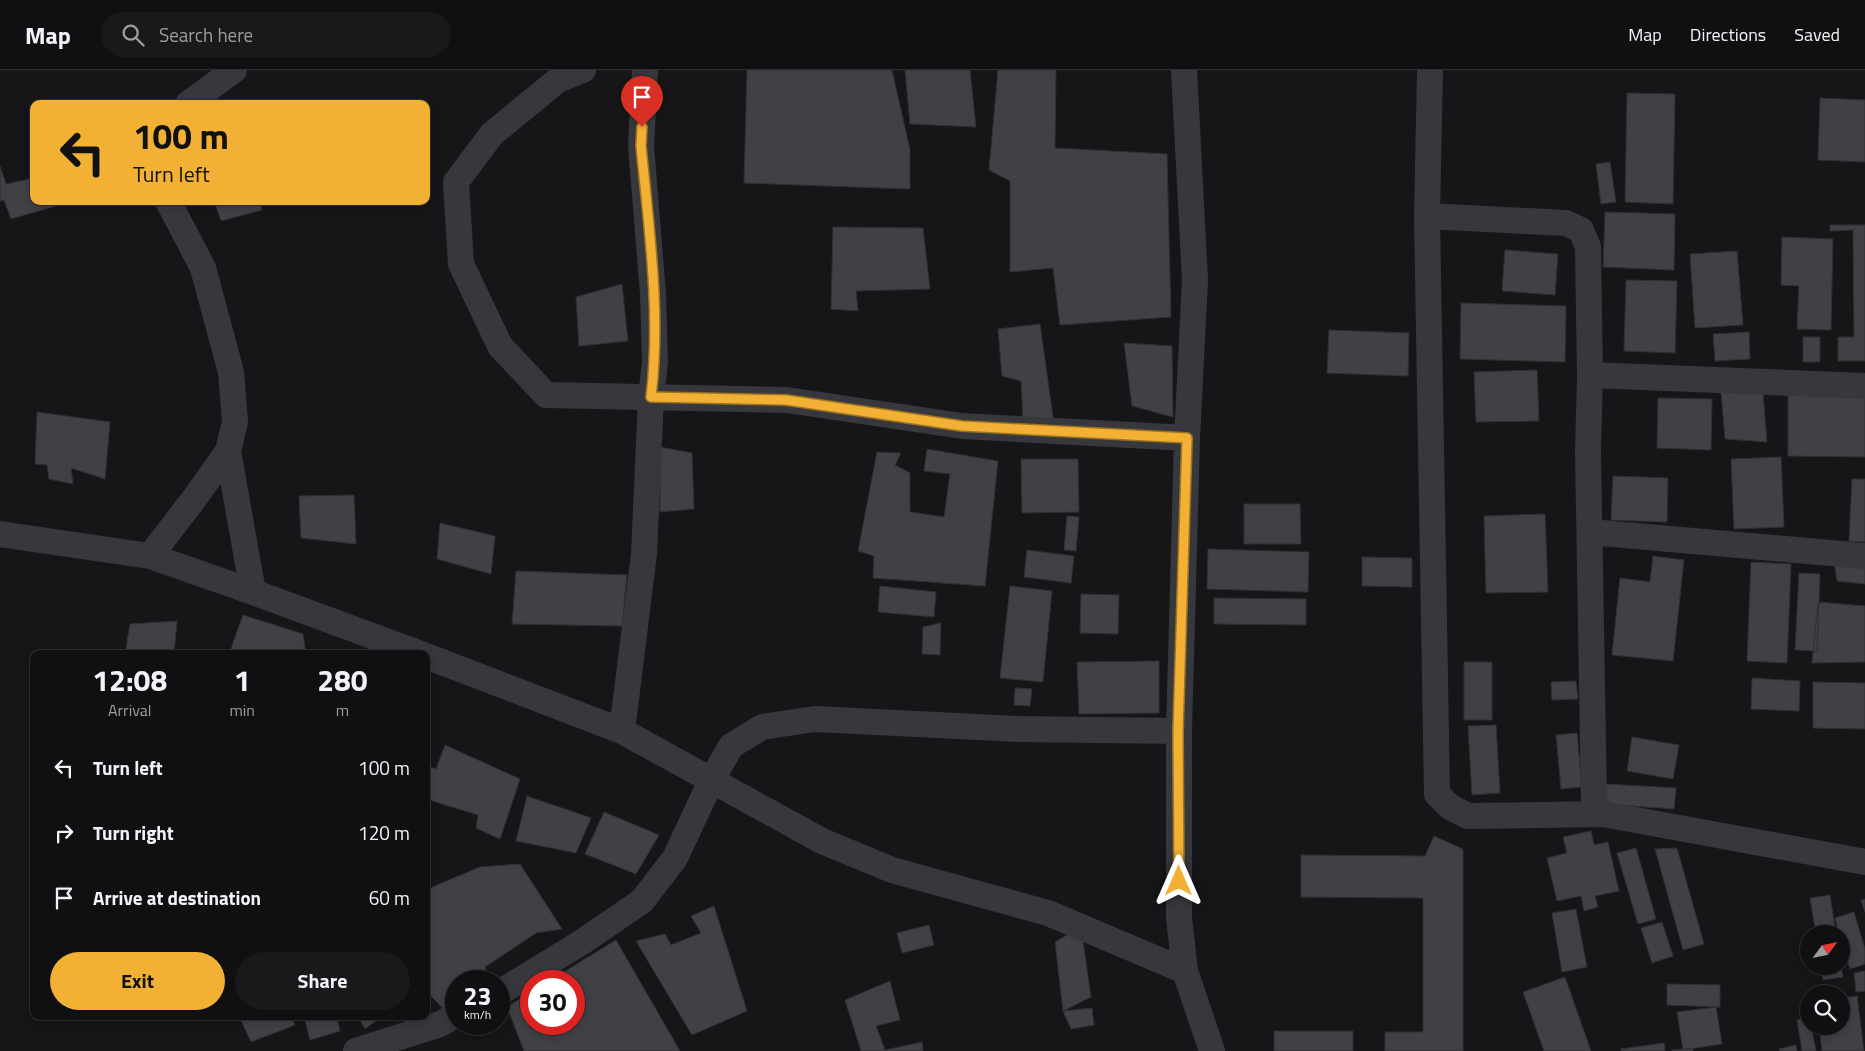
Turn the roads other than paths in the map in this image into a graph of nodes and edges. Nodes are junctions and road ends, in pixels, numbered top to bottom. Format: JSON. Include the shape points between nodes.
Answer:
{"nodes":[{"id":1,"x":234,"y":70,"type":"edge"},
{"id":2,"x":583,"y":70,"type":"edge"},
{"id":3,"x":646,"y":70,"type":"edge"},
{"id":4,"x":1184,"y":70,"type":"edge"},
{"id":5,"x":1430,"y":70,"type":"edge"},
{"id":6,"x":193,"y":100,"type":"edge"},
{"id":7,"x":170,"y":205,"type":"edge"},
{"id":8,"x":1427,"y":216,"type":"junction"},
{"id":9,"x":1590,"y":374,"type":"junction"},
{"id":10,"x":1865,"y":386,"type":"edge"},
{"id":11,"x":651,"y":397,"type":"junction"},
{"id":12,"x":1187,"y":438,"type":"junction"},
{"id":13,"x":228,"y":451,"type":"junction"},
{"id":14,"x":1590,"y":532,"type":"junction"},
{"id":15,"x":0,"y":534,"type":"edge"},
{"id":16,"x":150,"y":556,"type":"junction"},
{"id":17,"x":1865,"y":556,"type":"edge"},
{"id":18,"x":254,"y":592,"type":"junction"},
{"id":19,"x":410,"y":650,"type":"edge"},
{"id":20,"x":430,"y":658,"type":"edge"},
{"id":21,"x":622,"y":731,"type":"junction"},
{"id":22,"x":1178,"y":731,"type":"junction"},
{"id":23,"x":710,"y":781,"type":"junction"},
{"id":24,"x":1603,"y":814,"type":"junction"},
{"id":25,"x":1865,"y":862,"type":"edge"},
{"id":26,"x":1185,"y":971,"type":"junction"},
{"id":27,"x":510,"y":986,"type":"edge"},
{"id":28,"x":445,"y":1021,"type":"edge"},
{"id":29,"x":356,"y":1051,"type":"edge"},
{"id":30,"x":1212,"y":1051,"type":"edge"}],
"edges":[{"from":1,"to":6,"type":"street"},
{"from":2,"to":11,"type":"street","via":[[558,80],[492,134],[456,182],[461,264],[500,346],[546,395]]},
{"from":3,"to":11,"type":"street","via":[[641,146],[653,294],[655,362]]},
{"from":4,"to":12,"type":"street","via":[[1195,280]]},
{"from":5,"to":8,"type":"street"},
{"from":7,"to":13,"type":"street","via":[[203,268],[231,372],[235,422]]},
{"from":8,"to":9,"type":"street","via":[[1566,223],[1581,230],[1588,248]]},
{"from":8,"to":24,"type":"street","via":[[1437,794],[1450,807],[1468,816]]},
{"from":9,"to":10,"type":"street"},
{"from":9,"to":14,"type":"street"},
{"from":11,"to":12,"type":"street","via":[[786,400],[962,426]]},
{"from":11,"to":21,"type":"street","via":[[644,554]]},
{"from":12,"to":22,"type":"street"},
{"from":13,"to":16,"type":"street"},
{"from":13,"to":18,"type":"street"},
{"from":14,"to":17,"type":"street"},
{"from":14,"to":24,"type":"street","via":[[1594,802]]},
{"from":15,"to":16,"type":"street"},
{"from":16,"to":18,"type":"street"},
{"from":18,"to":19,"type":"street"},
{"from":20,"to":21,"type":"street"},
{"from":21,"to":23,"type":"street"},
{"from":22,"to":23,"type":"street","via":[[1019,729],[815,719],[762,727],[731,746]]},
{"from":22,"to":26,"type":"street","via":[[1179,918]]},
{"from":23,"to":26,"type":"street","via":[[822,841],[883,866],[1048,913]]},
{"from":23,"to":27,"type":"street","via":[[675,858],[642,901]]},
{"from":24,"to":25,"type":"street"},
{"from":26,"to":30,"type":"street"},
{"from":28,"to":29,"type":"street"}]}
